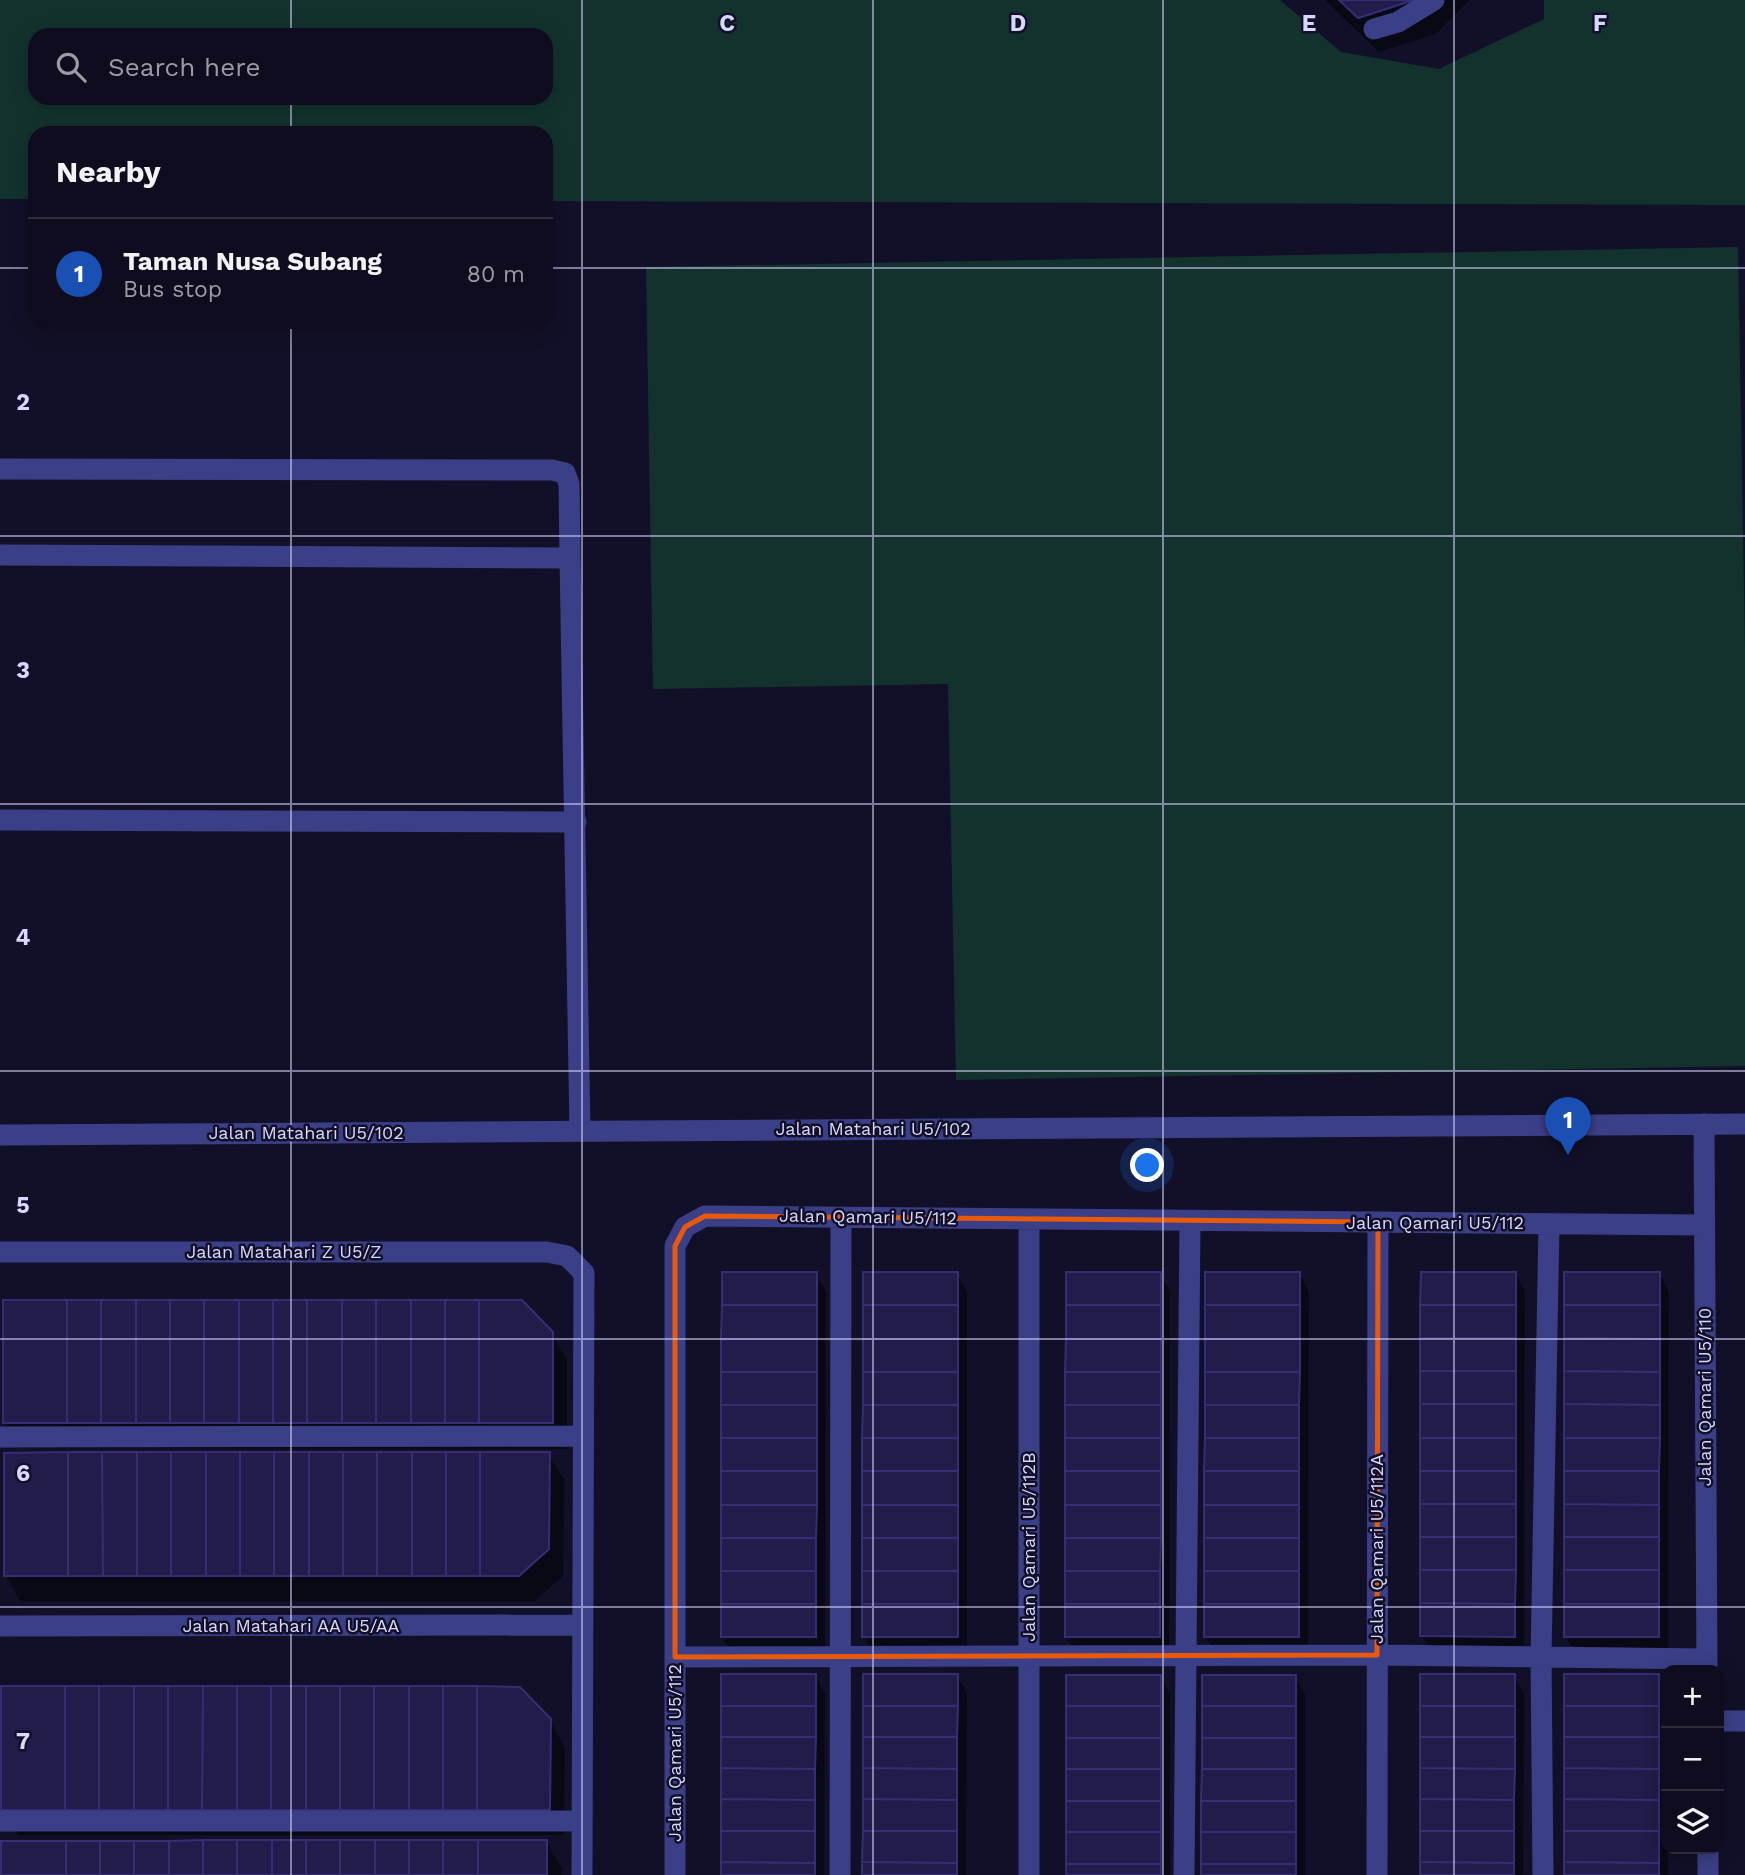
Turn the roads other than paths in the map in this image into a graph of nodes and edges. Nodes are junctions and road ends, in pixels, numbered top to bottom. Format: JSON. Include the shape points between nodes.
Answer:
{"nodes":[{"id":1,"x":1434,"y":0,"type":"edge"},
{"id":2,"x":1374,"y":29,"type":"dead end"},
{"id":3,"x":0,"y":469,"type":"edge"},
{"id":4,"x":0,"y":555,"type":"edge"},
{"id":5,"x":570,"y":558,"type":"junction"},
{"id":6,"x":0,"y":820,"type":"edge"},
{"id":7,"x":576,"y":822,"type":"junction"},
{"id":8,"x":1745,"y":1124,"type":"edge"},
{"id":9,"x":1704,"y":1125,"type":"junction"},
{"id":10,"x":580,"y":1131,"type":"junction"},
{"id":11,"x":0,"y":1135,"type":"edge"},
{"id":12,"x":841,"y":1217,"type":"junction"},
{"id":13,"x":1029,"y":1219,"type":"junction"},
{"id":14,"x":1190,"y":1221,"type":"junction"},
{"id":15,"x":1378,"y":1222,"type":"junction"},
{"id":16,"x":1549,"y":1224,"type":"junction"},
{"id":17,"x":1704,"y":1225,"type":"junction"},
{"id":18,"x":0,"y":1252,"type":"edge"},
{"id":19,"x":583,"y":1436,"type":"junction"},
{"id":20,"x":0,"y":1437,"type":"edge"},
{"id":21,"x":582,"y":1625,"type":"junction"},
{"id":22,"x":0,"y":1626,"type":"edge"},
{"id":23,"x":1377,"y":1655,"type":"junction"},
{"id":24,"x":841,"y":1656,"type":"junction"},
{"id":25,"x":1029,"y":1656,"type":"junction"},
{"id":26,"x":1185,"y":1656,"type":"junction"},
{"id":27,"x":675,"y":1657,"type":"junction"},
{"id":28,"x":1541,"y":1657,"type":"junction"},
{"id":29,"x":1707,"y":1664,"type":"edge"},
{"id":30,"x":1724,"y":1721,"type":"edge"},
{"id":31,"x":1745,"y":1721,"type":"edge"},
{"id":32,"x":0,"y":1821,"type":"edge"},
{"id":33,"x":582,"y":1821,"type":"junction"},
{"id":34,"x":1708,"y":1854,"type":"edge"},
{"id":35,"x":582,"y":1875,"type":"edge"},
{"id":36,"x":675,"y":1875,"type":"edge"},
{"id":37,"x":840,"y":1875,"type":"edge"},
{"id":38,"x":1029,"y":1875,"type":"edge"},
{"id":39,"x":1184,"y":1875,"type":"edge"},
{"id":40,"x":1377,"y":1875,"type":"edge"},
{"id":41,"x":1543,"y":1875,"type":"edge"},
{"id":42,"x":1708,"y":1875,"type":"edge"}],
"edges":[{"from":1,"to":2,"type":"street","via":[[1398,22]]},
{"from":3,"to":5,"type":"street","via":[[552,470],[565,473],[569,484]]},
{"from":4,"to":5,"type":"street"},
{"from":5,"to":7,"type":"street"},
{"from":6,"to":7,"type":"street"},
{"from":7,"to":10,"type":"street"},
{"from":8,"to":9,"type":"street","name":"Jalan Matahari U5/102"},
{"from":9,"to":10,"type":"street","name":"Jalan Matahari U5/102"},
{"from":9,"to":17,"type":"street","name":"Jalan Qamari U5/110"},
{"from":10,"to":11,"type":"street","name":"Jalan Matahari U5/102"},
{"from":12,"to":13,"type":"street","name":"Jalan Qamari U5/112"},
{"from":12,"to":24,"type":"street"},
{"from":12,"to":27,"type":"street","name":"Jalan Qamari U5/112","via":[[705,1216],[685,1227],[675,1246]]},
{"from":13,"to":14,"type":"street","name":"Jalan Qamari U5/112"},
{"from":13,"to":25,"type":"street","name":"Jalan Qamari U5/112B"},
{"from":14,"to":15,"type":"street","name":"Jalan Qamari U5/112"},
{"from":14,"to":26,"type":"street"},
{"from":15,"to":16,"type":"street","name":"Jalan Qamari U5/112"},
{"from":15,"to":23,"type":"street","name":"Jalan Qamari U5/112A"},
{"from":16,"to":17,"type":"street","name":"Jalan Qamari U5/112"},
{"from":16,"to":28,"type":"street"},
{"from":17,"to":29,"type":"street","name":"Jalan Qamari U5/110"},
{"from":18,"to":19,"type":"street","name":"Jalan Matahari Z U5/Z","via":[[547,1252],[567,1256],[584,1273]]},
{"from":19,"to":20,"type":"street"},
{"from":19,"to":21,"type":"street"},
{"from":21,"to":22,"type":"street","name":"Jalan Matahari AA U5/AA"},
{"from":21,"to":33,"type":"street"},
{"from":23,"to":26,"type":"street"},
{"from":23,"to":28,"type":"street"},
{"from":23,"to":40,"type":"street","name":"Jalan Qamari U5/112A"},
{"from":24,"to":25,"type":"street"},
{"from":24,"to":27,"type":"street"},
{"from":24,"to":37,"type":"street"},
{"from":25,"to":26,"type":"street"},
{"from":25,"to":38,"type":"street","name":"Jalan Qamari U5/112B"},
{"from":26,"to":39,"type":"street"},
{"from":27,"to":36,"type":"street","name":"Jalan Qamari U5/112"},
{"from":28,"to":29,"type":"street"},
{"from":28,"to":41,"type":"street"},
{"from":30,"to":31,"type":"street"},
{"from":32,"to":33,"type":"street"},
{"from":33,"to":35,"type":"street"},
{"from":34,"to":42,"type":"street"}]}
